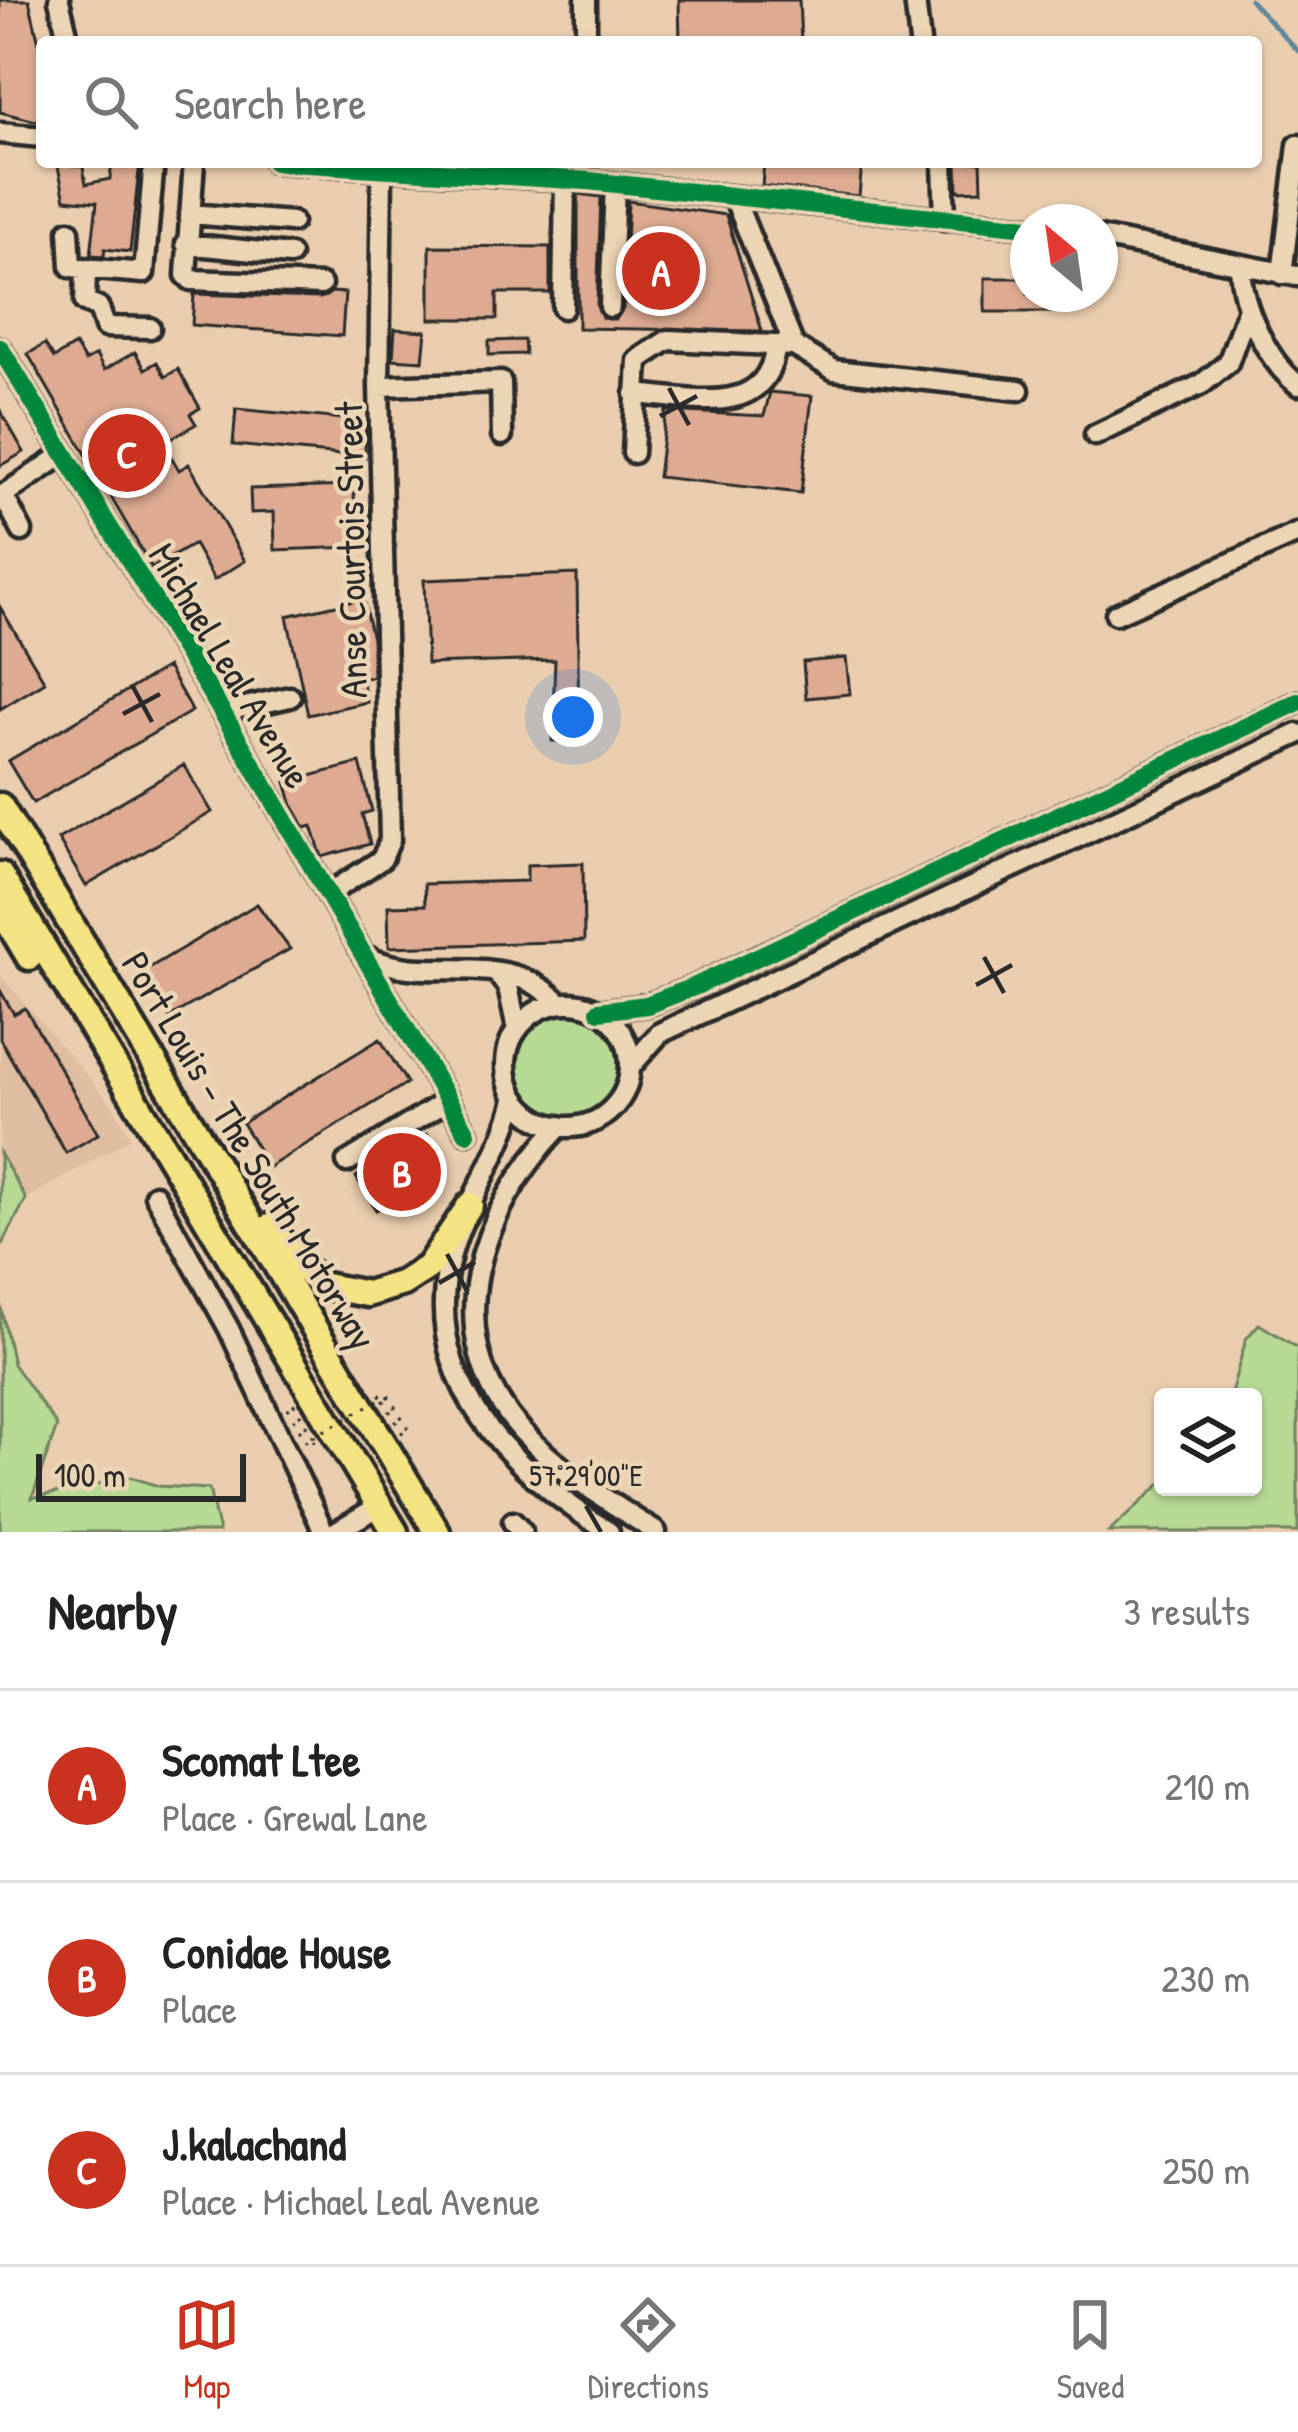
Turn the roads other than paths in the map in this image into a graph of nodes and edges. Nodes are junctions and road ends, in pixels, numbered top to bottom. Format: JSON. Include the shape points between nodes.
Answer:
{"nodes":[{"id":1,"x":58,"y":0,"type":"edge"},
{"id":2,"x":586,"y":0,"type":"edge"},
{"id":3,"x":915,"y":0,"type":"edge"},
{"id":4,"x":67,"y":36,"type":"edge"},
{"id":5,"x":586,"y":36,"type":"edge"},
{"id":6,"x":919,"y":36,"type":"edge"},
{"id":7,"x":0,"y":133,"type":"edge"},
{"id":8,"x":36,"y":136,"type":"edge"},
{"id":9,"x":1298,"y":145,"type":"edge"},
{"id":10,"x":153,"y":168,"type":"edge"},
{"id":11,"x":194,"y":168,"type":"edge"},
{"id":12,"x":339,"y":168,"type":"edge"},
{"id":13,"x":943,"y":168,"type":"edge"},
{"id":14,"x":382,"y":172,"type":"junction"},
{"id":15,"x":588,"y":172,"type":"edge"},
{"id":16,"x":565,"y":181,"type":"junction"},
{"id":17,"x":614,"y":184,"type":"junction"},
{"id":18,"x":734,"y":197,"type":"junction"},
{"id":19,"x":190,"y":214,"type":"junction"},
{"id":20,"x":945,"y":220,"type":"junction"},
{"id":21,"x":292,"y":222,"type":"dead end"},
{"id":22,"x":1010,"y":225,"type":"edge"},
{"id":23,"x":69,"y":231,"type":"dead end"},
{"id":24,"x":1118,"y":241,"type":"edge"},
{"id":25,"x":186,"y":244,"type":"junction"},
{"id":26,"x":290,"y":255,"type":"dead end"},
{"id":27,"x":1240,"y":267,"type":"junction"},
{"id":28,"x":86,"y":271,"type":"junction"},
{"id":29,"x":1290,"y":275,"type":"edge"},
{"id":30,"x":321,"y":285,"type":"dead end"},
{"id":31,"x":610,"y":307,"type":"dead end"},
{"id":32,"x":563,"y":308,"type":"dead end"},
{"id":33,"x":1248,"y":308,"type":"junction"},
{"id":34,"x":150,"y":328,"type":"dead end"},
{"id":35,"x":785,"y":345,"type":"junction"},
{"id":36,"x":0,"y":347,"type":"edge"},
{"id":37,"x":1298,"y":385,"type":"edge"},
{"id":38,"x":379,"y":386,"type":"junction"},
{"id":39,"x":1019,"y":390,"type":"dead end"},
{"id":40,"x":635,"y":394,"type":"junction"},
{"id":41,"x":502,"y":435,"type":"dead end"},
{"id":42,"x":1095,"y":435,"type":"dead end"},
{"id":43,"x":632,"y":453,"type":"dead end"},
{"id":44,"x":64,"y":454,"type":"junction"},
{"id":45,"x":22,"y":531,"type":"dead end"},
{"id":46,"x":1298,"y":533,"type":"edge"},
{"id":47,"x":1116,"y":614,"type":"dead end"},
{"id":48,"x":290,"y":697,"type":"dead end"},
{"id":49,"x":1298,"y":702,"type":"edge"},
{"id":50,"x":222,"y":712,"type":"junction"},
{"id":51,"x":1298,"y":734,"type":"edge"},
{"id":52,"x":0,"y":806,"type":"edge"},
{"id":53,"x":0,"y":875,"type":"edge"},
{"id":54,"x":328,"y":895,"type":"junction"},
{"id":55,"x":0,"y":908,"type":"edge"},
{"id":56,"x":366,"y":956,"type":"junction"},
{"id":57,"x":496,"y":972,"type":"junction"},
{"id":58,"x":560,"y":1003,"type":"junction"},
{"id":59,"x":599,"y":1010,"type":"junction"},
{"id":60,"x":517,"y":1029,"type":"junction"},
{"id":61,"x":630,"y":1067,"type":"junction"},
{"id":62,"x":515,"y":1099,"type":"junction"},
{"id":63,"x":448,"y":1100,"type":"junction"},
{"id":64,"x":560,"y":1126,"type":"junction"},
{"id":65,"x":150,"y":1131,"type":"junction"},
{"id":66,"x":467,"y":1133,"type":"dead end"},
{"id":67,"x":215,"y":1161,"type":"junction"},
{"id":68,"x":347,"y":1162,"type":"dead end"},
{"id":69,"x":155,"y":1195,"type":"dead end"},
{"id":70,"x":470,"y":1205,"type":"junction"},
{"id":71,"x":379,"y":1506,"type":"junction"},
{"id":72,"x":324,"y":1532,"type":"edge"},
{"id":73,"x":335,"y":1532,"type":"edge"},
{"id":74,"x":394,"y":1532,"type":"edge"},
{"id":75,"x":437,"y":1532,"type":"edge"},
{"id":76,"x":609,"y":1532,"type":"edge"},
{"id":77,"x":656,"y":1532,"type":"edge"}],
"edges":[{"from":1,"to":4,"type":"street"},
{"from":2,"to":5,"type":"street"},
{"from":3,"to":6,"type":"street"},
{"from":7,"to":8,"type":"street"},
{"from":9,"to":29,"type":"street"},
{"from":10,"to":28,"type":"street","via":[[144,273]]},
{"from":11,"to":19,"type":"street"},
{"from":12,"to":14,"type":"street"},
{"from":13,"to":20,"type":"street"},
{"from":14,"to":16,"type":"street"},
{"from":14,"to":38,"type":"street","name":"Anse Courtois Street"},
{"from":15,"to":16,"type":"street"},
{"from":15,"to":17,"type":"street"},
{"from":16,"to":32,"type":"street"},
{"from":17,"to":18,"type":"street"},
{"from":17,"to":31,"type":"street"},
{"from":18,"to":20,"type":"street"},
{"from":18,"to":35,"type":"street"},
{"from":19,"to":21,"type":"street"},
{"from":19,"to":25,"type":"street"},
{"from":20,"to":22,"type":"street"},
{"from":23,"to":28,"type":"street","via":[[68,261]]},
{"from":24,"to":27,"type":"street"},
{"from":25,"to":26,"type":"street"},
{"from":25,"to":30,"type":"street","via":[[190,280]]},
{"from":27,"to":29,"type":"street"},
{"from":27,"to":33,"type":"street"},
{"from":28,"to":34,"type":"street","via":[[84,299],[99,308],[106,327]]},
{"from":33,"to":37,"type":"street","via":[[1278,370]]},
{"from":33,"to":42,"type":"street","via":[[1228,363],[1202,384]]},
{"from":35,"to":39,"type":"street","via":[[834,370]]},
{"from":35,"to":40,"type":"street","via":[[764,384],[746,397]]},
{"from":35,"to":40,"type":"street","via":[[668,340],[638,360]]},
{"from":36,"to":44,"type":"street","name":"Michael Leal Avenue"},
{"from":38,"to":41,"type":"street","via":[[501,382]]},
{"from":38,"to":54,"type":"street","name":"Anse Courtois Street","via":[[390,840],[382,859]]},
{"from":40,"to":43,"type":"street"},
{"from":44,"to":45,"type":"street","via":[[3,495]]},
{"from":44,"to":50,"type":"street","name":"Michael Leal Avenue"},
{"from":46,"to":47,"type":"street"},
{"from":48,"to":50,"type":"street"},
{"from":49,"to":59,"type":"street","via":[[697,986],[647,1005]]},
{"from":50,"to":54,"type":"street","name":"Michael Leal Avenue"},
{"from":51,"to":61,"type":"street","via":[[660,1034]]},
{"from":52,"to":67,"type":"highway","name":"Port Louis – The South Motorway"},
{"from":53,"to":65,"type":"highway","name":"Port Louis – The South Motorway"},
{"from":54,"to":56,"type":"street","name":"Michael Leal Avenue"},
{"from":55,"to":65,"type":"highway","via":[[88,1056]]},
{"from":56,"to":57,"type":"street","via":[[386,966]]},
{"from":56,"to":63,"type":"street","name":"Michael Leal Avenue"},
{"from":57,"to":58,"type":"street","via":[[537,981]]},
{"from":57,"to":60,"type":"street","via":[[508,987]]},
{"from":58,"to":59,"type":"street"},
{"from":58,"to":60,"type":"street"},
{"from":59,"to":61,"type":"street","via":[[622,1034]]},
{"from":60,"to":62,"type":"street","via":[[506,1056]]},
{"from":61,"to":64,"type":"street","via":[[608,1112]]},
{"from":62,"to":64,"type":"street","via":[[535,1118]]},
{"from":62,"to":70,"type":"street","via":[[502,1147]]},
{"from":63,"to":66,"type":"street","name":"Michael Leal Avenue"},
{"from":63,"to":68,"type":"street"},
{"from":64,"to":77,"type":"street","via":[[521,1172],[484,1243],[472,1285],[476,1343],[499,1402],[522,1431],[585,1486]]},
{"from":65,"to":71,"type":"highway","name":"Port Louis – The South Motorway"},
{"from":67,"to":70,"type":"highway","via":[[307,1274],[351,1294],[379,1293],[418,1275]]},
{"from":67,"to":75,"type":"highway","name":"Port Louis – The South Motorway"},
{"from":69,"to":72,"type":"street","via":[[229,1328]]},
{"from":70,"to":76,"type":"street","via":[[446,1283],[457,1377],[476,1415],[524,1471]]},
{"from":71,"to":73,"type":"street"},
{"from":71,"to":74,"type":"highway","name":"Port Louis – The South Motorway"}]}
